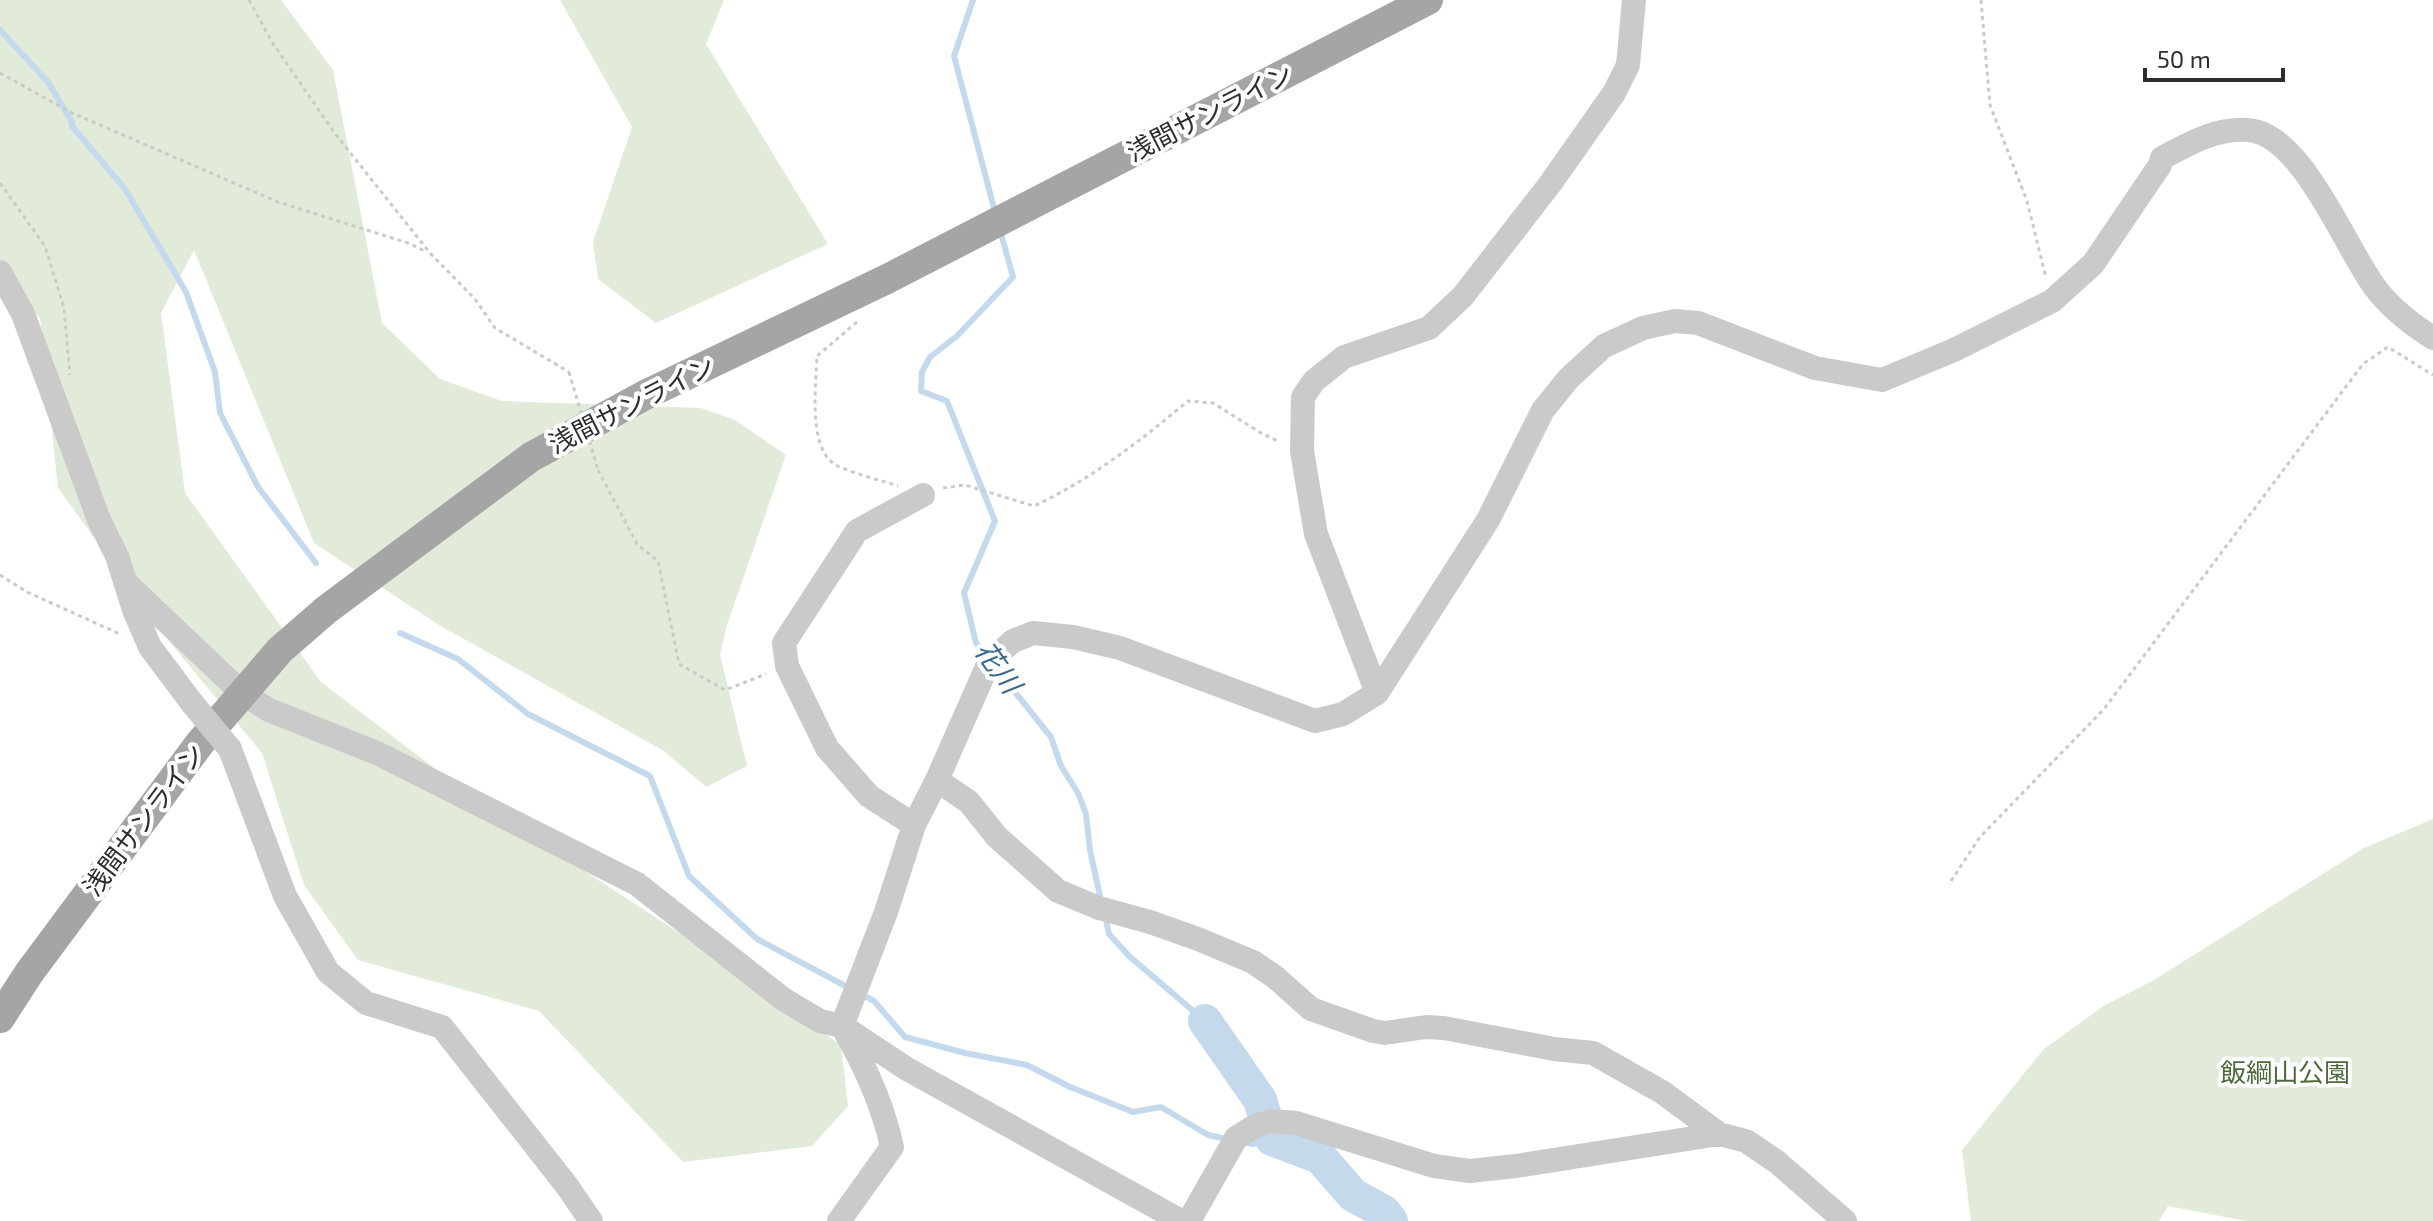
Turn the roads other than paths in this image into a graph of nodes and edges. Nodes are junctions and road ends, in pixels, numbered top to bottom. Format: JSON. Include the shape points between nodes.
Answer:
{"nodes":[{"id":1,"x":1428,"y":0,"type":"edge"},
{"id":2,"x":1634,"y":0,"type":"edge"},
{"id":3,"x":0,"y":272,"type":"edge"},
{"id":4,"x":2433,"y":338,"type":"edge"},
{"id":5,"x":923,"y":495,"type":"road end"},
{"id":6,"x":125,"y":582,"type":"junction"},
{"id":7,"x":242,"y":693,"type":"junction"},
{"id":8,"x":1377,"y":693,"type":"junction"},
{"id":9,"x":937,"y":780,"type":"junction"},
{"id":10,"x":914,"y":825,"type":"junction"},
{"id":11,"x":0,"y":1018,"type":"edge"},
{"id":12,"x":842,"y":1026,"type":"junction"},
{"id":13,"x":1719,"y":1134,"type":"junction"},
{"id":14,"x":591,"y":1221,"type":"edge"},
{"id":15,"x":839,"y":1221,"type":"edge"},
{"id":16,"x":1181,"y":1221,"type":"edge"},
{"id":17,"x":1189,"y":1221,"type":"edge"},
{"id":18,"x":1845,"y":1221,"type":"edge"}],
"edges":[{"from":1,"to":7,"type":"main road","name":"浅間サンライン","via":[[531,457],[326,610]]},
{"from":2,"to":8,"type":"street","via":[[1628,65],[1614,93],[1463,296],[1429,328],[1344,357],[1303,397],[1302,451],[1316,534]]},
{"from":3,"to":6,"type":"street","via":[[23,314]]},
{"from":4,"to":8,"type":"street","via":[[2373,285],[2300,164],[2275,138],[2250,129],[2220,131],[2162,158],[2093,264],[2052,301],[1882,380],[1815,368],[1698,323],[1675,321],[1643,328],[1604,346],[1543,410],[1488,520]]},
{"from":5,"to":10,"type":"street","via":[[857,531],[784,643],[787,666],[827,748],[869,796]]},
{"from":6,"to":7,"type":"street"},
{"from":6,"to":14,"type":"street","bridge":true,"via":[[150,647],[230,749],[285,896],[328,972],[366,1003],[442,1027]]},
{"from":7,"to":11,"type":"main road","name":"浅間サンライン"},
{"from":7,"to":12,"type":"street","via":[[269,710],[379,754],[637,884],[783,999],[820,1021]]},
{"from":8,"to":9,"type":"street","via":[[1343,714],[1315,721],[1120,648],[1033,633],[1013,641],[989,662]]},
{"from":9,"to":10,"type":"street"},
{"from":9,"to":13,"type":"street","via":[[969,802],[997,837],[1058,891],[1253,962],[1311,1009],[1385,1033],[1444,1028],[1593,1053],[1662,1092]]},
{"from":10,"to":12,"type":"street"},
{"from":12,"to":15,"type":"street","via":[[863,1063],[892,1147]]},
{"from":12,"to":16,"type":"street","via":[[907,1069]]},
{"from":13,"to":17,"type":"street","via":[[1470,1171],[1272,1121],[1236,1138]]},
{"from":13,"to":18,"type":"street","via":[[1746,1141],[1777,1162]]}]}
